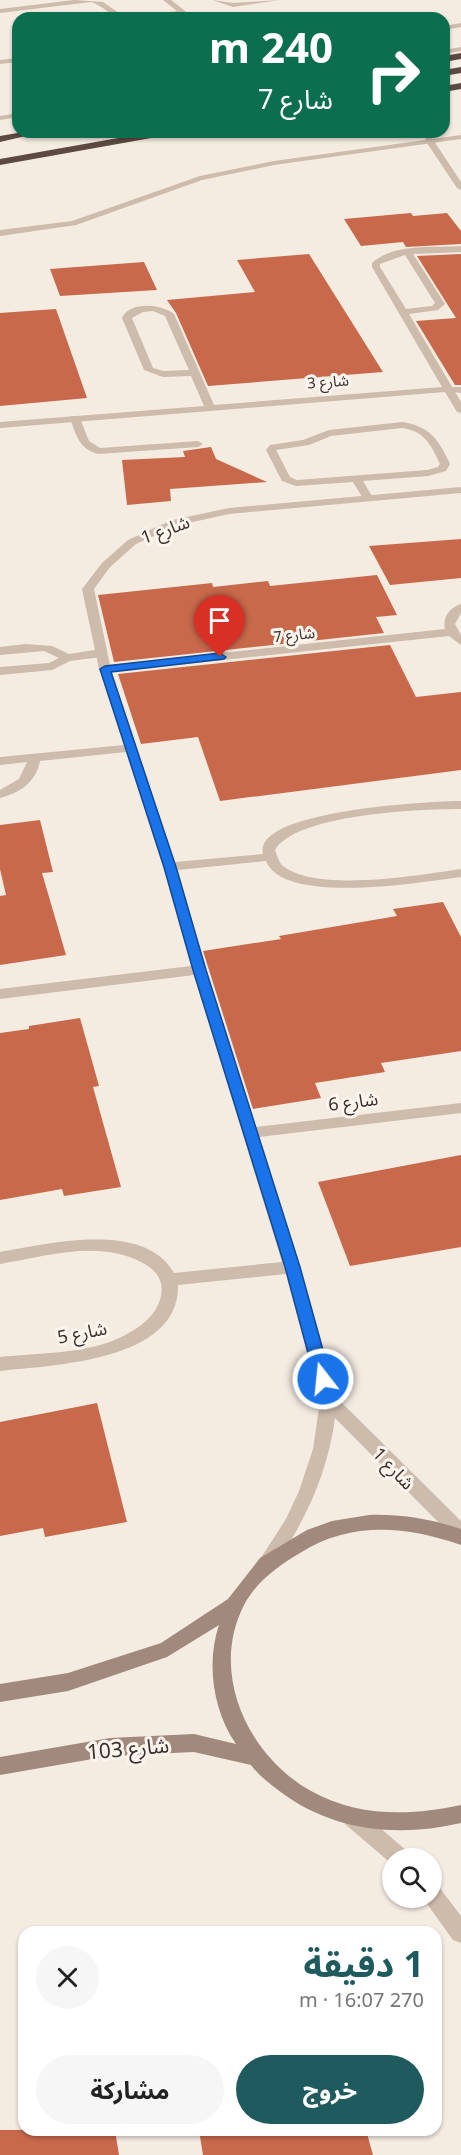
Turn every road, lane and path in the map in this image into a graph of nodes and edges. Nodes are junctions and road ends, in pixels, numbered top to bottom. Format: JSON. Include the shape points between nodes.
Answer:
{"nodes":[{"id":1,"x":166,"y":0,"type":"edge"},
{"id":2,"x":215,"y":0,"type":"edge"},
{"id":3,"x":277,"y":0,"type":"edge"},
{"id":4,"x":0,"y":11,"type":"edge"},
{"id":5,"x":114,"y":12,"type":"edge"},
{"id":6,"x":182,"y":12,"type":"edge"},
{"id":7,"x":461,"y":137,"type":"edge"},
{"id":8,"x":134,"y":138,"type":"edge"},
{"id":9,"x":429,"y":140,"type":"junction"},
{"id":10,"x":0,"y":162,"type":"edge"},
{"id":11,"x":461,"y":188,"type":"edge"},
{"id":12,"x":0,"y":233,"type":"edge"},
{"id":13,"x":461,"y":249,"type":"edge"},
{"id":14,"x":408,"y":253,"type":"junction"},
{"id":15,"x":404,"y":312,"type":"junction"},
{"id":16,"x":195,"y":373,"type":"junction"},
{"id":17,"x":448,"y":388,"type":"junction"},
{"id":18,"x":461,"y":390,"type":"edge"},
{"id":19,"x":210,"y":407,"type":"junction"},
{"id":20,"x":461,"y":410,"type":"edge"},
{"id":21,"x":75,"y":418,"type":"junction"},
{"id":22,"x":0,"y":424,"type":"edge"},
{"id":23,"x":198,"y":444,"type":"dead end"},
{"id":24,"x":357,"y":479,"type":"junction"},
{"id":25,"x":461,"y":489,"type":"edge"},
{"id":26,"x":368,"y":498,"type":"junction"},
{"id":27,"x":461,"y":607,"type":"edge"},
{"id":28,"x":451,"y":632,"type":"junction"},
{"id":29,"x":461,"y":641,"type":"edge"},
{"id":30,"x":0,"y":651,"type":"edge"},
{"id":31,"x":101,"y":653,"type":"junction"},
{"id":32,"x":67,"y":658,"type":"junction"},
{"id":33,"x":105,"y":669,"type":"junction"},
{"id":34,"x":0,"y":671,"type":"edge"},
{"id":35,"x":130,"y":748,"type":"junction"},
{"id":36,"x":34,"y":758,"type":"junction"},
{"id":37,"x":0,"y":761,"type":"edge"},
{"id":38,"x":0,"y":794,"type":"edge"},
{"id":39,"x":461,"y":805,"type":"edge"},
{"id":40,"x":268,"y":857,"type":"junction"},
{"id":41,"x":170,"y":867,"type":"junction"},
{"id":42,"x":461,"y":873,"type":"edge"},
{"id":43,"x":199,"y":970,"type":"junction"},
{"id":44,"x":0,"y":994,"type":"edge"},
{"id":45,"x":461,"y":1108,"type":"edge"},
{"id":46,"x":250,"y":1132,"type":"junction"},
{"id":47,"x":0,"y":1258,"type":"edge"},
{"id":48,"x":292,"y":1267,"type":"junction"},
{"id":49,"x":170,"y":1280,"type":"junction"},
{"id":50,"x":0,"y":1364,"type":"edge"},
{"id":51,"x":329,"y":1401,"type":"junction"},
{"id":52,"x":461,"y":1535,"type":"edge"},
{"id":53,"x":265,"y":1566,"type":"junction"},
{"id":54,"x":234,"y":1605,"type":"junction"},
{"id":55,"x":0,"y":1693,"type":"edge"},
{"id":56,"x":255,"y":1757,"type":"junction"},
{"id":57,"x":0,"y":1766,"type":"edge"},
{"id":58,"x":461,"y":1814,"type":"edge"},
{"id":59,"x":352,"y":1817,"type":"junction"},
{"id":60,"x":388,"y":1848,"type":"edge"},
{"id":61,"x":442,"y":1907,"type":"edge"},
{"id":62,"x":461,"y":1933,"type":"edge"}],
"edges":[{"from":1,"to":6,"type":"street"},
{"from":2,"to":3,"type":"street","via":[[233,5]]},
{"from":4,"to":5,"type":"street","via":[[91,0]]},
{"from":7,"to":9,"type":"street"},
{"from":8,"to":10,"type":"highway"},
{"from":9,"to":11,"type":"street"},
{"from":9,"to":12,"type":"street","via":[[200,178],[73,223]]},
{"from":13,"to":14,"type":"street"},
{"from":14,"to":15,"type":"street","via":[[376,262]]},
{"from":14,"to":15,"type":"street","via":[[440,304]]},
{"from":15,"to":17,"type":"street"},
{"from":16,"to":16,"type":"street","via":[[169,314],[147,309],[128,315],[149,370],[163,374]]},
{"from":16,"to":19,"type":"street"},
{"from":17,"to":18,"type":"street","name":"شارع 3"},
{"from":17,"to":19,"type":"street","name":"شارع 3"},
{"from":17,"to":20,"type":"street"},
{"from":19,"to":21,"type":"street","name":"شارع 3"},
{"from":21,"to":22,"type":"street","name":"شارع 3"},
{"from":21,"to":23,"type":"street","via":[[86,447],[94,451]]},
{"from":24,"to":24,"type":"street","via":[[434,472],[445,464],[429,433],[402,425],[329,433],[309,442],[271,450],[289,482]]},
{"from":24,"to":26,"type":"street"},
{"from":25,"to":26,"type":"street","name":"شارع 1"},
{"from":26,"to":31,"type":"street","name":"شارع 1","via":[[229,511],[176,522],[132,542],[106,565],[88,590]]},
{"from":27,"to":28,"type":"street","via":[[448,621]]},
{"from":28,"to":29,"type":"street"},
{"from":28,"to":33,"type":"street","name":"شارع 7"},
{"from":30,"to":32,"type":"street","via":[[45,647],[60,651]]},
{"from":31,"to":32,"type":"street"},
{"from":31,"to":33,"type":"street","name":"شارع 1"},
{"from":32,"to":34,"type":"street","via":[[52,666]]},
{"from":33,"to":35,"type":"street","name":"شارع 1"},
{"from":35,"to":36,"type":"street"},
{"from":35,"to":41,"type":"street","name":"شارع 1"},
{"from":36,"to":37,"type":"street"},
{"from":36,"to":38,"type":"street","via":[[28,778]]},
{"from":39,"to":40,"type":"street","via":[[316,822],[282,834],[272,843]]},
{"from":40,"to":41,"type":"street"},
{"from":40,"to":42,"type":"street","via":[[279,871],[320,884],[348,885]]},
{"from":41,"to":43,"type":"street","name":"شارع 1"},
{"from":43,"to":44,"type":"street"},
{"from":43,"to":46,"type":"street","name":"شارع 1"},
{"from":45,"to":46,"type":"street","name":"شارع 6"},
{"from":46,"to":48,"type":"street","name":"شارع 1"},
{"from":47,"to":49,"type":"street","via":[[105,1245],[145,1255]]},
{"from":48,"to":49,"type":"street"},
{"from":48,"to":51,"type":"street","name":"شارع 1"},
{"from":49,"to":50,"type":"street","name":"شارع 5","via":[[170,1295],[163,1310],[150,1327],[132,1340],[103,1350]]},
{"from":51,"to":52,"type":"street","name":"شارع 1"},
{"from":51,"to":53,"type":"street","name":"شارع 1","via":[[322,1449],[308,1491]]},
{"from":52,"to":53,"type":"street","via":[[397,1522],[348,1525],[303,1540]]},
{"from":53,"to":54,"type":"street"},
{"from":54,"to":55,"type":"street","via":[[167,1649],[68,1682]]},
{"from":54,"to":56,"type":"street","via":[[224,1630],[221,1682],[227,1708]]},
{"from":56,"to":57,"type":"street","name":"شارع 103","via":[[194,1743],[110,1748]]},
{"from":56,"to":59,"type":"street","via":[[298,1794]]},
{"from":58,"to":59,"type":"street","via":[[391,1823]]},
{"from":59,"to":60,"type":"street"},
{"from":61,"to":62,"type":"street"}]}
